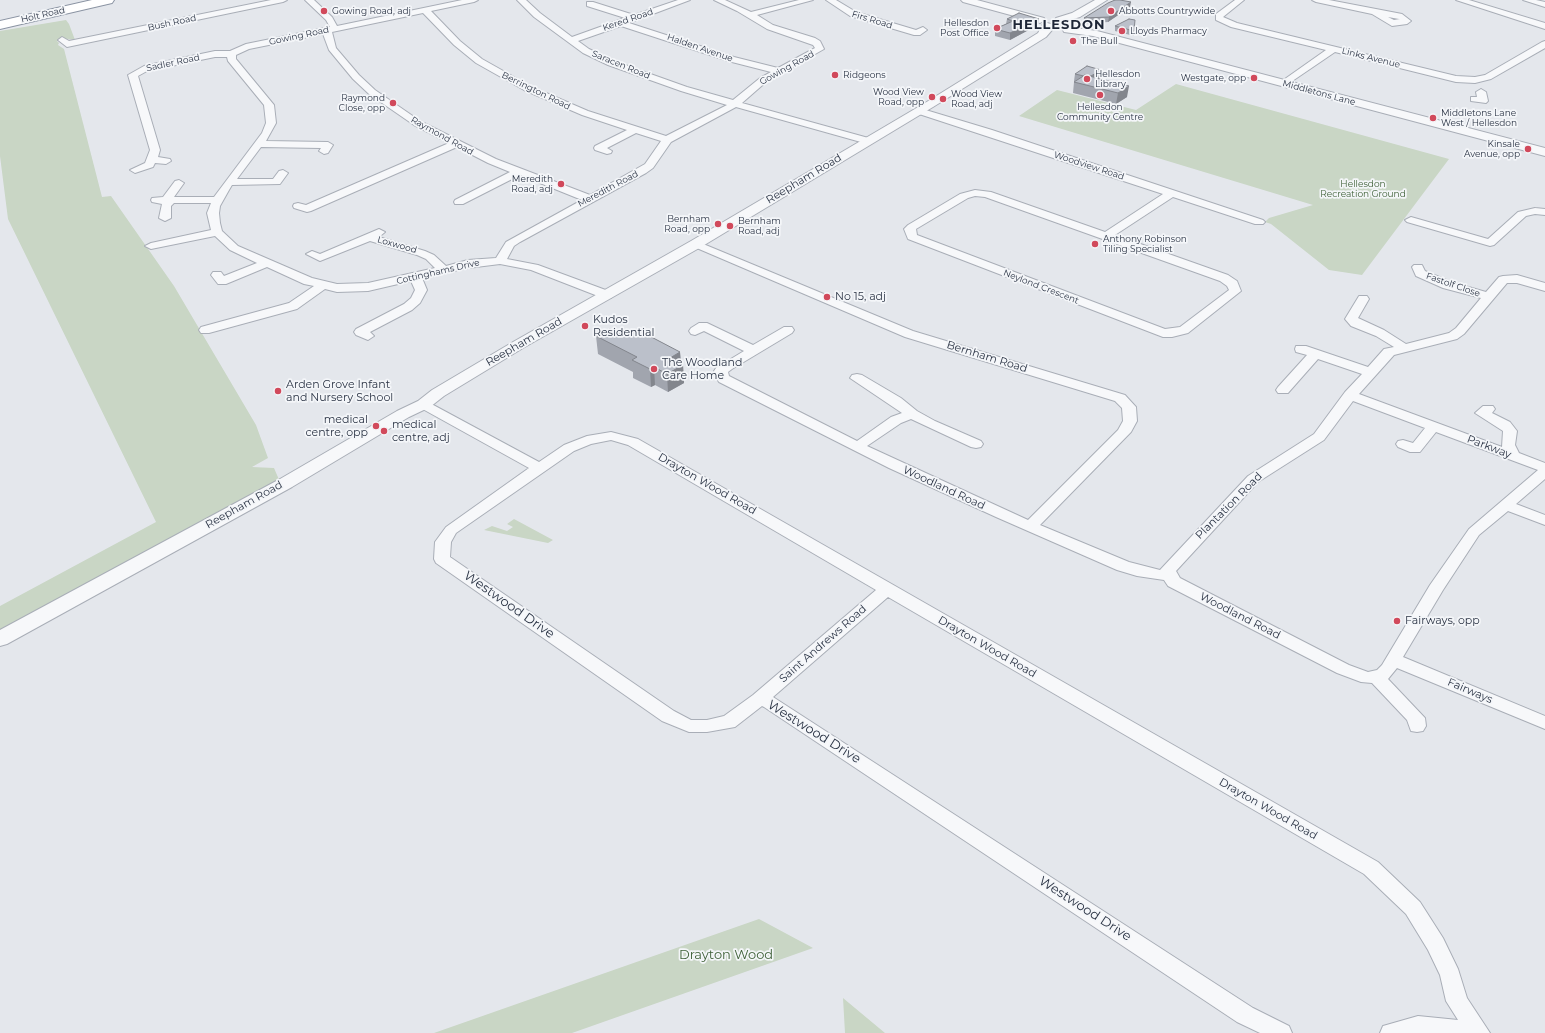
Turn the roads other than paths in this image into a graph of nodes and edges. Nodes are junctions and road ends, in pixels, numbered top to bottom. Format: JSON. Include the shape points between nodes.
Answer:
{"nodes":[{"id":1,"x":108,"y":0,"type":"edge"},
{"id":2,"x":283,"y":0,"type":"edge"},
{"id":3,"x":309,"y":0,"type":"edge"},
{"id":4,"x":474,"y":0,"type":"edge"},
{"id":5,"x":521,"y":0,"type":"edge"},
{"id":6,"x":686,"y":0,"type":"edge"},
{"id":7,"x":718,"y":0,"type":"edge"},
{"id":8,"x":809,"y":0,"type":"edge"},
{"id":9,"x":830,"y":0,"type":"edge"},
{"id":10,"x":966,"y":0,"type":"edge"},
{"id":11,"x":1102,"y":0,"type":"edge"},
{"id":12,"x":1240,"y":0,"type":"edge"},
{"id":13,"x":1316,"y":0,"type":"edge"},
{"id":14,"x":1460,"y":0,"type":"edge"},
{"id":15,"x":1527,"y":0,"type":"edge"},
{"id":16,"x":590,"y":4,"type":"dead end"},
{"id":17,"x":1545,"y":5,"type":"edge"},
{"id":18,"x":424,"y":10,"type":"junction"},
{"id":19,"x":1375,"y":12,"type":"dead end"},
{"id":20,"x":748,"y":14,"type":"junction"},
{"id":21,"x":633,"y":18,"type":"junction"},
{"id":22,"x":621,"y":23,"type":"junction"},
{"id":23,"x":0,"y":25,"type":"edge"},
{"id":24,"x":1061,"y":25,"type":"junction"},
{"id":25,"x":1545,"y":26,"type":"edge"},
{"id":26,"x":330,"y":30,"type":"junction"},
{"id":27,"x":62,"y":40,"type":"dead end"},
{"id":28,"x":571,"y":40,"type":"junction"},
{"id":29,"x":905,"y":40,"type":"dead end"},
{"id":30,"x":1545,"y":44,"type":"edge"},
{"id":31,"x":1334,"y":49,"type":"junction"},
{"id":32,"x":232,"y":54,"type":"junction"},
{"id":33,"x":779,"y":71,"type":"junction"},
{"id":34,"x":1285,"y":83,"type":"junction"},
{"id":35,"x":735,"y":104,"type":"junction"},
{"id":36,"x":919,"y":111,"type":"junction"},
{"id":37,"x":634,"y":130,"type":"junction"},
{"id":38,"x":667,"y":140,"type":"junction"},
{"id":39,"x":868,"y":141,"type":"junction"},
{"id":40,"x":259,"y":144,"type":"junction"},
{"id":41,"x":456,"y":144,"type":"junction"},
{"id":42,"x":327,"y":146,"type":"dead end"},
{"id":43,"x":599,"y":150,"type":"dead end"},
{"id":44,"x":1545,"y":152,"type":"edge"},
{"id":45,"x":152,"y":160,"type":"junction"},
{"id":46,"x":166,"y":161,"type":"dead end"},
{"id":47,"x":135,"y":170,"type":"dead end"},
{"id":48,"x":518,"y":172,"type":"junction"},
{"id":49,"x":283,"y":173,"type":"dead end"},
{"id":50,"x":230,"y":182,"type":"junction"},
{"id":51,"x":179,"y":183,"type":"dead end"},
{"id":52,"x":1172,"y":193,"type":"junction"},
{"id":53,"x":590,"y":199,"type":"junction"},
{"id":54,"x":218,"y":200,"type":"junction"},
{"id":55,"x":164,"y":201,"type":"junction"},
{"id":56,"x":459,"y":202,"type":"dead end"},
{"id":57,"x":307,"y":209,"type":"dead end"},
{"id":58,"x":1545,"y":212,"type":"edge"},
{"id":59,"x":165,"y":218,"type":"dead end"},
{"id":60,"x":1412,"y":220,"type":"dead end"},
{"id":61,"x":1260,"y":222,"type":"dead end"},
{"id":62,"x":217,"y":232,"type":"junction"},
{"id":63,"x":1106,"y":236,"type":"junction"},
{"id":64,"x":1490,"y":243,"type":"junction"},
{"id":65,"x":696,"y":244,"type":"junction"},
{"id":66,"x":150,"y":246,"type":"dead end"},
{"id":67,"x":1499,"y":253,"type":"dead end"},
{"id":68,"x":315,"y":259,"type":"dead end"},
{"id":69,"x":500,"y":261,"type":"junction"},
{"id":70,"x":267,"y":263,"type":"junction"},
{"id":71,"x":443,"y":269,"type":"junction"},
{"id":72,"x":1417,"y":272,"type":"dead end"},
{"id":73,"x":416,"y":276,"type":"junction"},
{"id":74,"x":221,"y":281,"type":"dead end"},
{"id":75,"x":322,"y":285,"type":"junction"},
{"id":76,"x":1545,"y":287,"type":"edge"},
{"id":77,"x":607,"y":295,"type":"junction"},
{"id":78,"x":1488,"y":296,"type":"junction"},
{"id":79,"x":1363,"y":299,"type":"dead end"},
{"id":80,"x":205,"y":330,"type":"dead end"},
{"id":81,"x":695,"y":330,"type":"dead end"},
{"id":82,"x":788,"y":330,"type":"dead end"},
{"id":83,"x":359,"y":335,"type":"dead end"},
{"id":84,"x":1404,"y":348,"type":"junction"},
{"id":85,"x":1301,"y":349,"type":"dead end"},
{"id":86,"x":753,"y":350,"type":"junction"},
{"id":87,"x":1315,"y":354,"type":"junction"},
{"id":88,"x":1370,"y":372,"type":"junction"},
{"id":89,"x":857,"y":378,"type":"dead end"},
{"id":90,"x":1283,"y":390,"type":"dead end"},
{"id":91,"x":1350,"y":395,"type":"junction"},
{"id":92,"x":424,"y":404,"type":"junction"},
{"id":93,"x":1488,"y":409,"type":"dead end"},
{"id":94,"x":912,"y":414,"type":"junction"},
{"id":95,"x":1434,"y":426,"type":"junction"},
{"id":96,"x":976,"y":444,"type":"dead end"},
{"id":97,"x":858,"y":446,"type":"junction"},
{"id":98,"x":1429,"y":454,"type":"dead end"},
{"id":99,"x":1513,"y":456,"type":"junction"},
{"id":100,"x":539,"y":468,"type":"junction"},
{"id":101,"x":1545,"y":468,"type":"edge"},
{"id":102,"x":1545,"y":472,"type":"edge"},
{"id":103,"x":1506,"y":505,"type":"junction"},
{"id":104,"x":1545,"y":520,"type":"edge"},
{"id":105,"x":1030,"y":526,"type":"junction"},
{"id":106,"x":1169,"y":576,"type":"junction"},
{"id":107,"x":887,"y":589,"type":"junction"},
{"id":108,"x":0,"y":639,"type":"edge"},
{"id":109,"x":1394,"y":660,"type":"junction"},
{"id":110,"x":1376,"y":677,"type":"junction"},
{"id":111,"x":759,"y":699,"type":"junction"},
{"id":112,"x":1545,"y":723,"type":"edge"},
{"id":113,"x":1417,"y":726,"type":"dead end"},
{"id":114,"x":1478,"y":1032,"type":"edge"},
{"id":115,"x":1281,"y":1033,"type":"edge"},
{"id":116,"x":1391,"y":1033,"type":"edge"}],
"edges":[{"from":1,"to":23,"type":"highway","name":"Holt Road"},
{"from":2,"to":27,"type":"street","name":"Bush Road","via":[[67,44]]},
{"from":3,"to":26,"type":"street","name":"Raymond Road","via":[[328,19]]},
{"from":4,"to":18,"type":"street","name":"Gowing Road"},
{"from":5,"to":28,"type":"street","name":"Saracen Road"},
{"from":6,"to":21,"type":"street","name":"Kered Road"},
{"from":7,"to":20,"type":"street","name":"Gowing Road"},
{"from":8,"to":20,"type":"street"},
{"from":9,"to":29,"type":"street","name":"Firs Road","via":[[852,14],[920,32]]},
{"from":10,"to":24,"type":"street","name":"Middletons Lane"},
{"from":11,"to":24,"type":"street","name":"Reepham Road"},
{"from":12,"to":31,"type":"street","name":"Links Avenue","via":[[1219,18],[1226,23]]},
{"from":13,"to":19,"type":"street"},
{"from":14,"to":25,"type":"street"},
{"from":15,"to":17,"type":"street"},
{"from":16,"to":21,"type":"street"},
{"from":18,"to":26,"type":"street","name":"Gowing Road"},
{"from":18,"to":37,"type":"street","name":"Berrington Road","via":[[432,15],[457,43],[498,72],[556,101]]},
{"from":20,"to":33,"type":"street","name":"Gowing Road","via":[[770,27],[812,40],[819,46],[820,49],[813,54]]},
{"from":21,"to":22,"type":"street","name":"Kered Road"},
{"from":22,"to":28,"type":"street","name":"Kered Road"},
{"from":22,"to":33,"type":"street","name":"Halden Avenue","via":[[731,59]]},
{"from":24,"to":34,"type":"street","name":"Middletons Lane"},
{"from":24,"to":36,"type":"street","name":"Reepham Road"},
{"from":26,"to":32,"type":"street","name":"Gowing Road","via":[[246,48]]},
{"from":26,"to":41,"type":"street","name":"Raymond Road","via":[[328,33],[332,48],[342,62],[372,92],[417,123]]},
{"from":28,"to":35,"type":"street","name":"Saracen Road","via":[[586,51],[630,71]]},
{"from":30,"to":31,"type":"street","name":"Links Avenue","via":[[1488,77],[1480,93],[1450,78]]},
{"from":31,"to":34,"type":"street"},
{"from":32,"to":40,"type":"street","via":[[231,59],[263,96],[271,114],[271,123]]},
{"from":32,"to":45,"type":"street","name":"Sadler Road","via":[[215,54],[152,67],[139,70],[133,75],[155,150]]},
{"from":33,"to":35,"type":"street","name":"Gowing Road","via":[[749,90]]},
{"from":34,"to":44,"type":"street","name":"Middletons Lane"},
{"from":35,"to":38,"type":"street","name":"Meredith Road"},
{"from":35,"to":39,"type":"street"},
{"from":36,"to":39,"type":"street","name":"Reepham Road"},
{"from":36,"to":52,"type":"street","name":"Woodview Road"},
{"from":37,"to":38,"type":"street","name":"Berrington Road"},
{"from":37,"to":43,"type":"street"},
{"from":38,"to":53,"type":"street","name":"Meredith Road","via":[[642,171]]},
{"from":39,"to":65,"type":"street","name":"Reepham Road"},
{"from":40,"to":42,"type":"street"},
{"from":40,"to":50,"type":"street"},
{"from":41,"to":48,"type":"street","name":"Raymond Road"},
{"from":41,"to":57,"type":"street","via":[[386,174],[387,177]]},
{"from":45,"to":46,"type":"street"},
{"from":45,"to":47,"type":"street","via":[[143,168]]},
{"from":48,"to":53,"type":"street","name":"Raymond Road"},
{"from":48,"to":56,"type":"street"},
{"from":49,"to":50,"type":"street","via":[[274,185]]},
{"from":50,"to":54,"type":"street"},
{"from":51,"to":55,"type":"street"},
{"from":52,"to":61,"type":"street","name":"Woodview Road"},
{"from":52,"to":63,"type":"street"},
{"from":53,"to":69,"type":"street","name":"Meredith Road","via":[[510,244]]},
{"from":54,"to":55,"type":"street"},
{"from":54,"to":62,"type":"street","via":[[213,213]]},
{"from":55,"to":59,"type":"street"},
{"from":58,"to":64,"type":"street","via":[[1522,214]]},
{"from":60,"to":64,"type":"street","via":[[1424,226]]},
{"from":62,"to":66,"type":"street","via":[[166,245]]},
{"from":62,"to":70,"type":"street","name":"Cottinghams Drive","via":[[234,248]]},
{"from":63,"to":63,"type":"street","name":"Neylond Crescent","via":[[1224,278],[1233,284],[1235,291],[1184,330],[1172,334],[1163,333],[918,240],[912,237],[910,229],[964,196],[982,194]]},
{"from":64,"to":67,"type":"street"},
{"from":65,"to":77,"type":"street","name":"Reepham Road"},
{"from":65,"to":105,"type":"street","name":"Bernham Road","via":[[909,334],[1120,398],[1129,407],[1130,421],[1124,432]]},
{"from":68,"to":71,"type":"street","name":"Loxwood","via":[[374,234],[391,245],[421,253]]},
{"from":69,"to":71,"type":"street","name":"Cottinghams Drive"},
{"from":69,"to":77,"type":"street","name":"Cottinghams Drive","via":[[534,267]]},
{"from":70,"to":74,"type":"street"},
{"from":70,"to":75,"type":"street","name":"Cottinghams Drive"},
{"from":71,"to":73,"type":"street","name":"Cottinghams Drive"},
{"from":72,"to":78,"type":"street","name":"Fastolf Close","via":[[1451,286]]},
{"from":73,"to":75,"type":"street","name":"Cottinghams Drive","via":[[368,287],[337,288]]},
{"from":73,"to":83,"type":"street","via":[[422,290],[416,300]]},
{"from":75,"to":80,"type":"street","via":[[293,306],[219,323]]},
{"from":76,"to":78,"type":"street","name":"Plantation Road","via":[[1517,279],[1503,280]]},
{"from":77,"to":92,"type":"street","name":"Reepham Road","via":[[518,345]]},
{"from":78,"to":84,"type":"street","name":"Plantation Road","via":[[1454,336]]},
{"from":79,"to":84,"type":"street","via":[[1351,319]]},
{"from":81,"to":86,"type":"street","via":[[703,326]]},
{"from":82,"to":86,"type":"street","name":"Woodland Road"},
{"from":84,"to":88,"type":"street","name":"Plantation Road","via":[[1389,352]]},
{"from":85,"to":87,"type":"street"},
{"from":86,"to":97,"type":"street","name":"Woodland Road","via":[[721,372],[724,379]]},
{"from":87,"to":88,"type":"street"},
{"from":87,"to":90,"type":"street"},
{"from":88,"to":91,"type":"street","name":"Plantation Road"},
{"from":89,"to":94,"type":"street","via":[[896,401]]},
{"from":91,"to":95,"type":"street","name":"Parkway"},
{"from":91,"to":106,"type":"street","name":"Plantation Road","via":[[1319,437],[1253,479],[1172,565],[1168,570]]},
{"from":92,"to":100,"type":"street"},
{"from":92,"to":108,"type":"street","name":"Reepham Road","via":[[286,483]]},
{"from":93,"to":99,"type":"street","via":[[1482,414],[1505,425],[1510,432],[1508,445]]},
{"from":94,"to":96,"type":"street"},
{"from":94,"to":97,"type":"street","via":[[896,420]]},
{"from":95,"to":98,"type":"street","via":[[1409,446]]},
{"from":95,"to":99,"type":"street","name":"Parkway"},
{"from":97,"to":105,"type":"street","name":"Woodland Road","via":[[894,465]]},
{"from":99,"to":101,"type":"street","name":"Parkway"},
{"from":100,"to":107,"type":"street","name":"Drayton Wood Road","via":[[587,440],[611,436],[633,442]]},
{"from":100,"to":111,"type":"street","name":"Westwood Drive","via":[[451,530],[442,542],[442,559],[668,716],[689,726],[729,722]]},
{"from":102,"to":103,"type":"street"},
{"from":103,"to":104,"type":"street"},
{"from":103,"to":109,"type":"street","via":[[1474,532],[1436,589]]},
{"from":105,"to":106,"type":"street","name":"Woodland Road","via":[[1123,566]]},
{"from":106,"to":110,"type":"street","name":"Woodland Road","via":[[1174,582],[1343,669],[1363,677]]},
{"from":107,"to":111,"type":"street","name":"Saint Andrews Road"},
{"from":107,"to":114,"type":"street","name":"Drayton Wood Road","via":[[1371,868],[1413,908],[1436,944],[1451,975],[1457,1001]]},
{"from":109,"to":110,"type":"street","via":[[1383,674]]},
{"from":109,"to":112,"type":"street","name":"Fairways"},
{"from":110,"to":113,"type":"street","via":[[1416,718]]},
{"from":111,"to":115,"type":"street","name":"Westwood Drive","via":[[770,702],[1245,1015]]},
{"from":114,"to":116,"type":"street","via":[[1418,1026]]}]}
